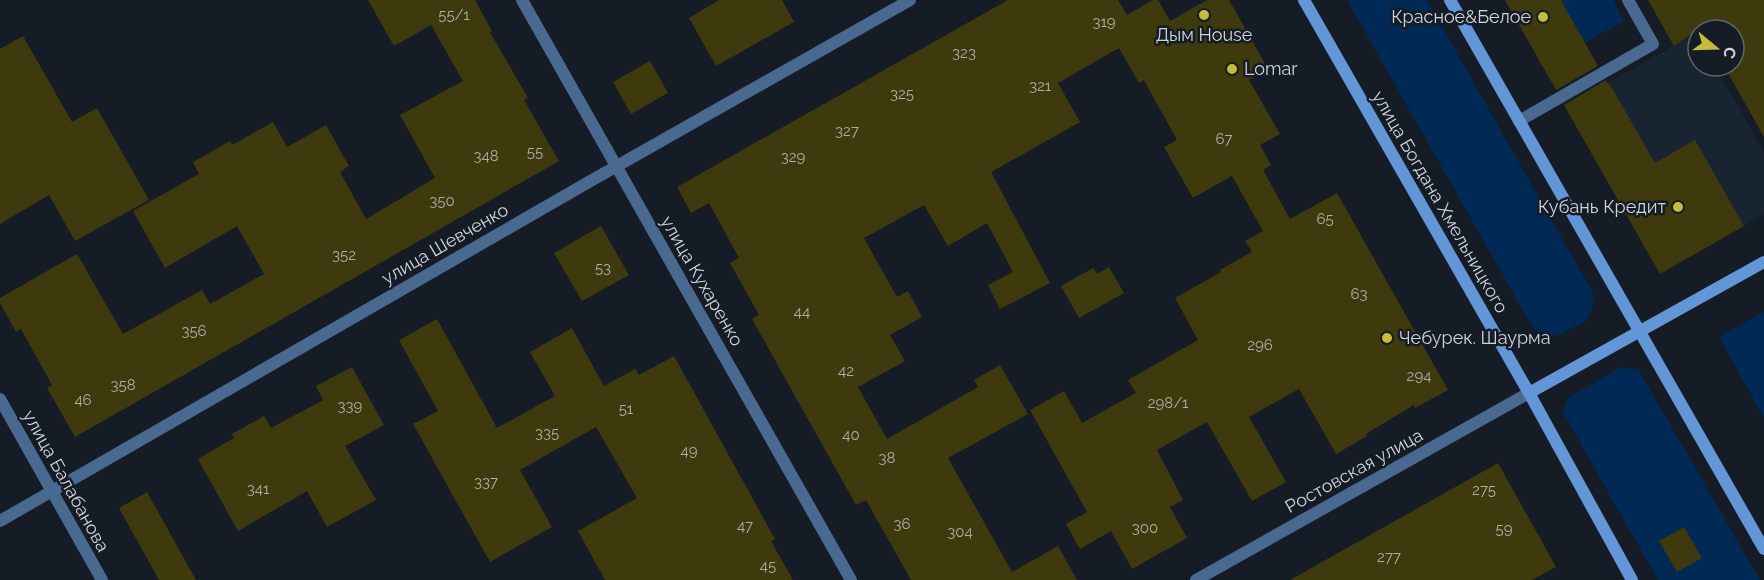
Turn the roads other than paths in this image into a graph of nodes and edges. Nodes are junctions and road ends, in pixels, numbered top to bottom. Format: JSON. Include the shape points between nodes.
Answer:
{"nodes":[{"id":1,"x":522,"y":0,"type":"edge"},
{"id":2,"x":910,"y":0,"type":"edge"},
{"id":3,"x":1304,"y":0,"type":"edge"},
{"id":4,"x":1450,"y":0,"type":"edge"},
{"id":5,"x":1628,"y":0,"type":"edge"},
{"id":6,"x":1519,"y":121,"type":"junction"},
{"id":7,"x":616,"y":166,"type":"junction"},
{"id":8,"x":1764,"y":262,"type":"edge"},
{"id":9,"x":1640,"y":332,"type":"junction"},
{"id":10,"x":1529,"y":393,"type":"junction"},
{"id":11,"x":0,"y":399,"type":"edge"},
{"id":12,"x":52,"y":492,"type":"junction"},
{"id":13,"x":0,"y":521,"type":"edge"},
{"id":14,"x":1764,"y":549,"type":"edge"},
{"id":15,"x":102,"y":580,"type":"edge"},
{"id":16,"x":851,"y":580,"type":"edge"},
{"id":17,"x":1196,"y":580,"type":"edge"},
{"id":18,"x":1632,"y":580,"type":"edge"}],
"edges":[{"from":1,"to":7,"type":"street","name":"улица Кухаренко"},
{"from":2,"to":7,"type":"street","name":"улица Шевченко"},
{"from":3,"to":10,"type":"main road","name":"улица Богдана Хмельницкого"},
{"from":4,"to":6,"type":"main road"},
{"from":5,"to":6,"type":"street","via":[[1653,44]]},
{"from":6,"to":9,"type":"main road"},
{"from":7,"to":12,"type":"street","name":"улица Шевченко"},
{"from":7,"to":16,"type":"street","name":"улица Кухаренко"},
{"from":8,"to":9,"type":"main road"},
{"from":9,"to":10,"type":"main road"},
{"from":9,"to":14,"type":"main road"},
{"from":10,"to":17,"type":"street","name":"Ростовская улица"},
{"from":10,"to":18,"type":"main road","name":"улица Богдана Хмельницкого"},
{"from":11,"to":12,"type":"street","name":"улица Балабанова"},
{"from":12,"to":13,"type":"street","name":"улица Шевченко"},
{"from":12,"to":15,"type":"street","name":"улица Балабанова"}]}
